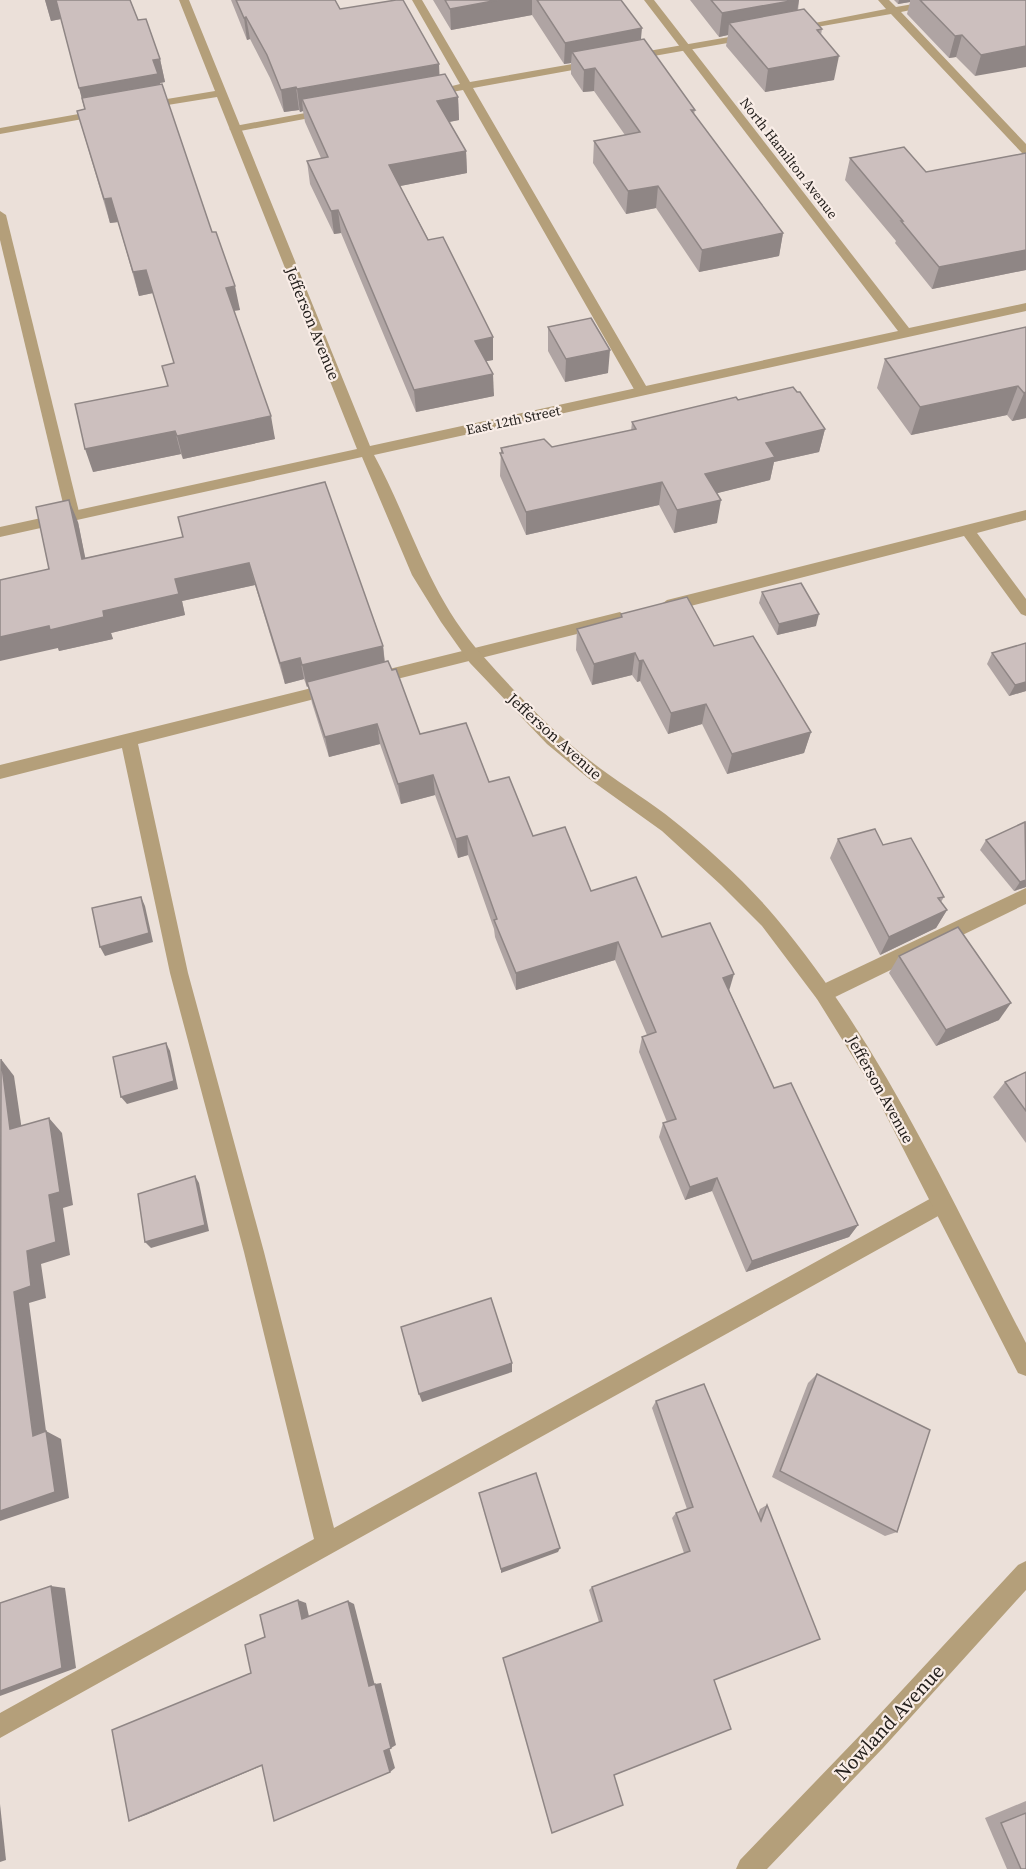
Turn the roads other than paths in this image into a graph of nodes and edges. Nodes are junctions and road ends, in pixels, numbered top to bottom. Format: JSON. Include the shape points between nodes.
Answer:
{"nodes":[{"id":1,"x":184,"y":0,"type":"edge"},
{"id":2,"x":417,"y":0,"type":"edge"},
{"id":3,"x":650,"y":0,"type":"edge"},
{"id":4,"x":883,"y":0,"type":"edge"},
{"id":5,"x":954,"y":0,"type":"edge"},
{"id":6,"x":893,"y":11,"type":"junction"},
{"id":7,"x":782,"y":30,"type":"edge"},
{"id":8,"x":759,"y":34,"type":"edge"},
{"id":9,"x":686,"y":47,"type":"junction"},
{"id":10,"x":466,"y":87,"type":"junction"},
{"id":11,"x":221,"y":93,"type":"junction"},
{"id":12,"x":421,"y":95,"type":"edge"},
{"id":13,"x":342,"y":109,"type":"edge"},
{"id":14,"x":235,"y":129,"type":"junction"},
{"id":15,"x":0,"y":131,"type":"edge"},
{"id":16,"x":1026,"y":151,"type":"edge"},
{"id":17,"x":0,"y":215,"type":"edge"},
{"id":18,"x":1026,"y":307,"type":"edge"},
{"id":19,"x":906,"y":333,"type":"junction"},
{"id":20,"x":642,"y":392,"type":"junction"},
{"id":21,"x":366,"y":452,"type":"junction"},
{"id":22,"x":1026,"y":515,"type":"edge"},
{"id":23,"x":73,"y":516,"type":"junction"},
{"id":24,"x":967,"y":530,"type":"junction"},
{"id":25,"x":0,"y":532,"type":"edge"},
{"id":26,"x":1026,"y":610,"type":"edge"},
{"id":27,"x":473,"y":654,"type":"junction"},
{"id":28,"x":129,"y":740,"type":"junction"},
{"id":29,"x":0,"y":772,"type":"edge"},
{"id":30,"x":1026,"y":896,"type":"edge"},
{"id":31,"x":824,"y":993,"type":"junction"},
{"id":32,"x":942,"y":1203,"type":"junction"},
{"id":33,"x":1026,"y":1365,"type":"edge"},
{"id":34,"x":326,"y":1543,"type":"junction"},
{"id":35,"x":1026,"y":1573,"type":"edge"},
{"id":36,"x":0,"y":1726,"type":"edge"},
{"id":37,"x":757,"y":1866,"type":"edge"}],
"edges":[{"from":1,"to":11,"type":"street","name":"Jefferson Avenue"},
{"from":2,"to":10,"type":"street"},
{"from":3,"to":9,"type":"street","name":"North Hamilton Avenue"},
{"from":4,"to":6,"type":"street"},
{"from":5,"to":6,"type":"street"},
{"from":6,"to":7,"type":"street"},
{"from":6,"to":16,"type":"street"},
{"from":8,"to":9,"type":"street"},
{"from":9,"to":10,"type":"street"},
{"from":9,"to":19,"type":"street","name":"North Hamilton Avenue"},
{"from":10,"to":12,"type":"street"},
{"from":10,"to":20,"type":"street"},
{"from":11,"to":14,"type":"street","name":"Jefferson Avenue"},
{"from":11,"to":15,"type":"street"},
{"from":13,"to":14,"type":"street"},
{"from":14,"to":21,"type":"street","name":"Jefferson Avenue"},
{"from":17,"to":23,"type":"street"},
{"from":18,"to":19,"type":"street","name":"East 12th Street"},
{"from":19,"to":20,"type":"street","name":"East 12th Street"},
{"from":20,"to":21,"type":"street","name":"East 12th Street"},
{"from":21,"to":23,"type":"street","name":"East 12th Street"},
{"from":21,"to":27,"type":"street","name":"Jefferson Avenue","via":[[420,575]]},
{"from":22,"to":24,"type":"street"},
{"from":23,"to":25,"type":"street","name":"East 12th Street"},
{"from":24,"to":26,"type":"street"},
{"from":24,"to":27,"type":"street"},
{"from":27,"to":28,"type":"street"},
{"from":27,"to":31,"type":"street","name":"Jefferson Avenue","via":[[544,731],[668,826],[728,880],[768,921]]},
{"from":28,"to":29,"type":"street"},
{"from":28,"to":34,"type":"street","via":[[179,973]]},
{"from":30,"to":31,"type":"street"},
{"from":31,"to":32,"type":"street","name":"Jefferson Avenue","via":[[878,1080]]},
{"from":32,"to":33,"type":"street","name":"Jefferson Avenue"},
{"from":32,"to":34,"type":"street"},
{"from":34,"to":36,"type":"street"},
{"from":35,"to":37,"type":"street","name":"Nowland Avenue"}]}
